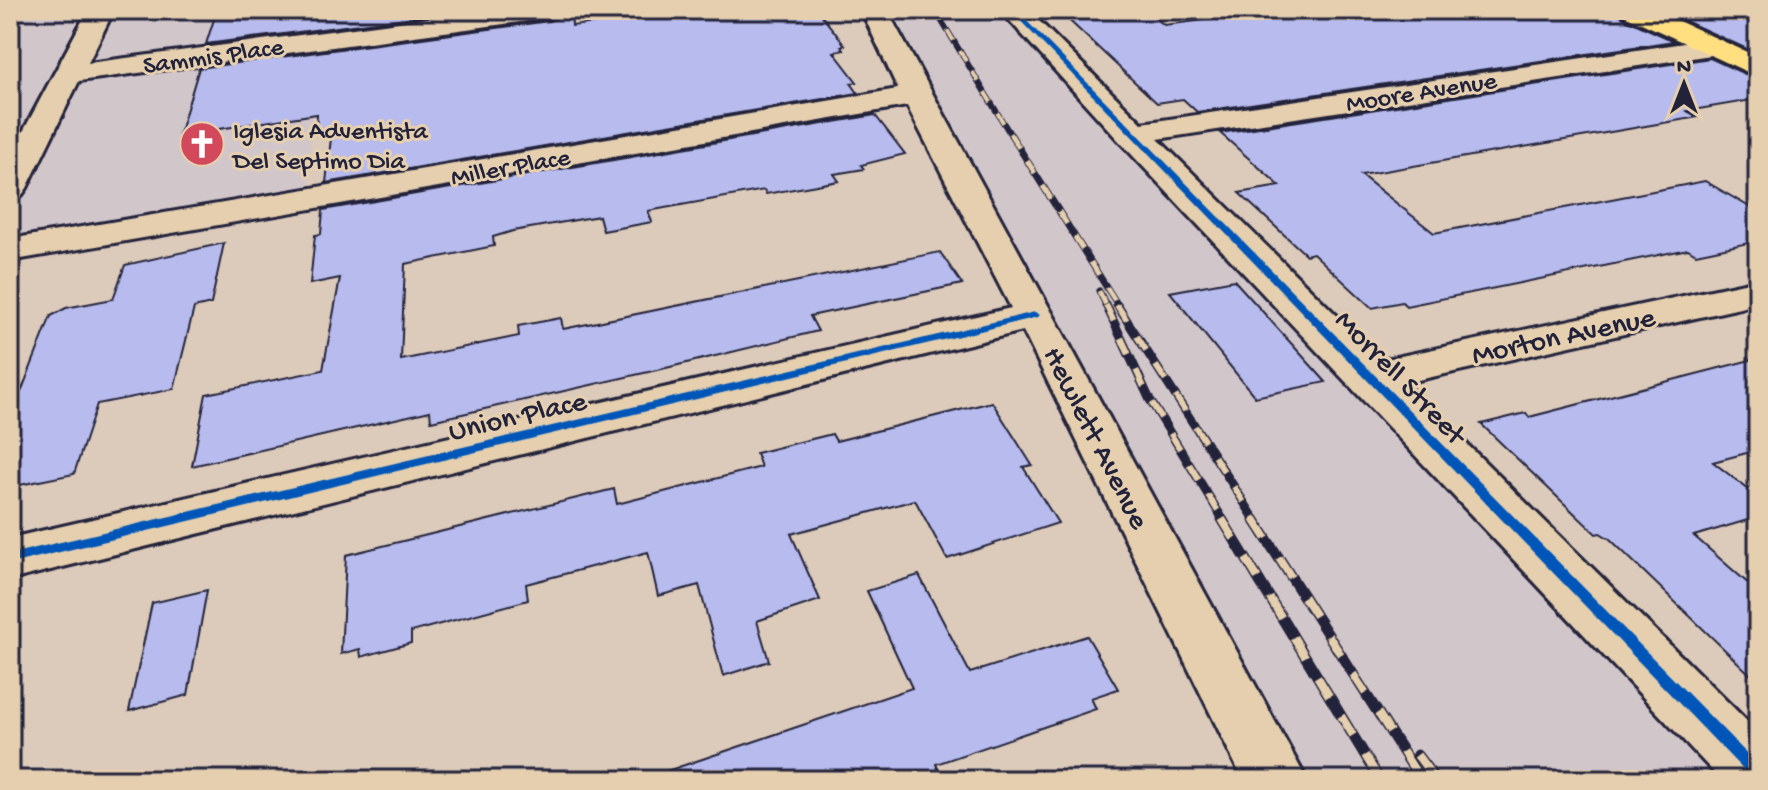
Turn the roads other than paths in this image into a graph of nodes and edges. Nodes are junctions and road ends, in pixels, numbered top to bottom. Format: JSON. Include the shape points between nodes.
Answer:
{"nodes":[{"id":1,"x":101,"y":10,"type":"edge"},
{"id":2,"x":549,"y":10,"type":"edge"},
{"id":3,"x":874,"y":10,"type":"edge"},
{"id":4,"x":1013,"y":10,"type":"edge"},
{"id":5,"x":1633,"y":10,"type":"edge"},
{"id":6,"x":1711,"y":47,"type":"junction"},
{"id":7,"x":1758,"y":68,"type":"edge"},
{"id":8,"x":67,"y":74,"type":"junction"},
{"id":9,"x":916,"y":95,"type":"junction"},
{"id":10,"x":1130,"y":134,"type":"junction"},
{"id":11,"x":10,"y":188,"type":"edge"},
{"id":12,"x":10,"y":250,"type":"edge"},
{"id":13,"x":1758,"y":292,"type":"edge"},
{"id":14,"x":1035,"y":315,"type":"junction"},
{"id":15,"x":1369,"y":377,"type":"junction"},
{"id":16,"x":10,"y":559,"type":"edge"},
{"id":17,"x":1758,"y":775,"type":"edge"},
{"id":18,"x":1276,"y":780,"type":"edge"}],
"edges":[{"from":1,"to":8,"type":"street"},
{"from":2,"to":8,"type":"street","name":"Sammis Place"},
{"from":3,"to":9,"type":"street","name":"Hewlett Avenue"},
{"from":4,"to":10,"type":"street","name":"Morrell Street"},
{"from":5,"to":6,"type":"main road"},
{"from":6,"to":7,"type":"main road"},
{"from":6,"to":10,"type":"street","name":"Moore Avenue"},
{"from":8,"to":11,"type":"street"},
{"from":9,"to":12,"type":"street","name":"Miller Place"},
{"from":9,"to":14,"type":"street","name":"Hewlett Avenue"},
{"from":10,"to":15,"type":"street","name":"Morrell Street"},
{"from":13,"to":15,"type":"street","name":"Morton Avenue"},
{"from":14,"to":16,"type":"street","name":"Union Place"},
{"from":14,"to":18,"type":"street","name":"Hewlett Avenue"},
{"from":15,"to":17,"type":"street","name":"Morrell Street"}]}
